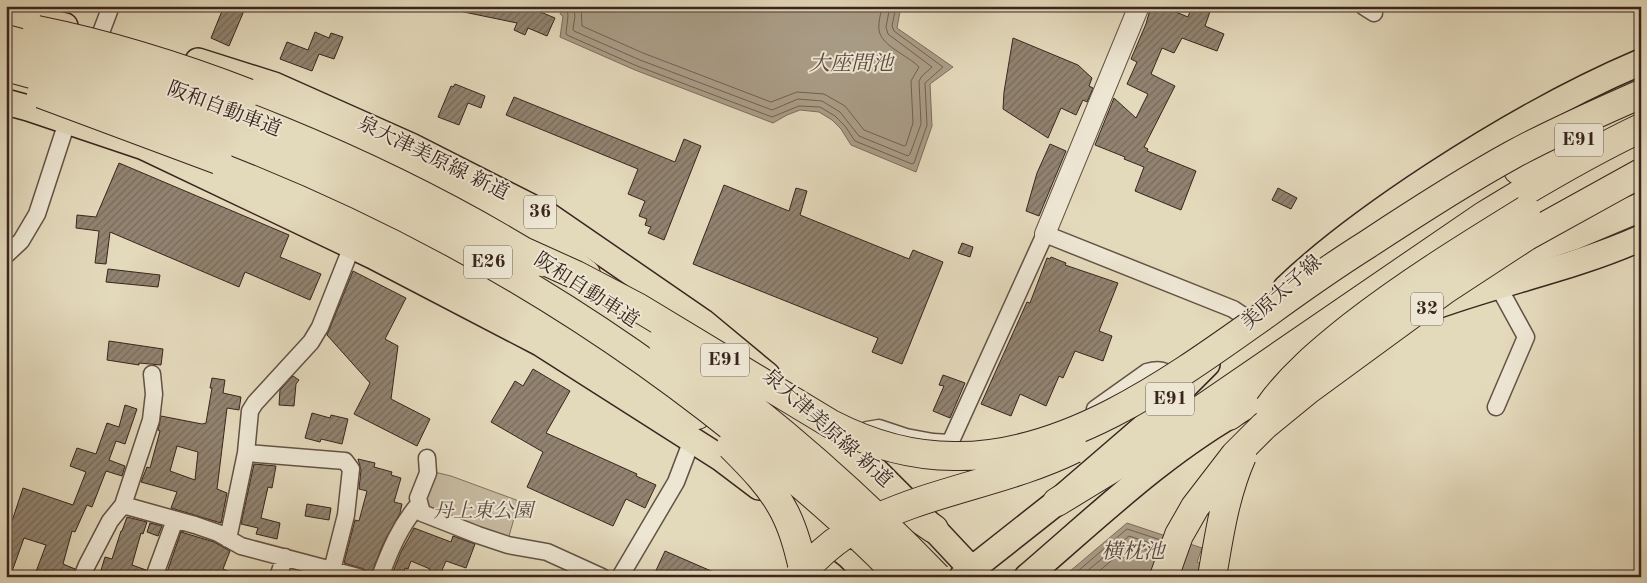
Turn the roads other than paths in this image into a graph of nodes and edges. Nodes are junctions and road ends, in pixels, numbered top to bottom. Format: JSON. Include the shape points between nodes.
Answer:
{"nodes":[{"id":1,"x":110,"y":6,"type":"edge"},
{"id":2,"x":1139,"y":6,"type":"edge"},
{"id":3,"x":6,"y":12,"type":"edge"},
{"id":4,"x":6,"y":24,"type":"edge"},
{"id":5,"x":100,"y":34,"type":"junction"},
{"id":6,"x":6,"y":39,"type":"edge"},
{"id":7,"x":1631,"y":66,"type":"edge"},
{"id":8,"x":6,"y":67,"type":"edge"},
{"id":9,"x":6,"y":83,"type":"edge"},
{"id":10,"x":1641,"y":94,"type":"edge"},
{"id":11,"x":6,"y":102,"type":"edge"},
{"id":12,"x":1641,"y":112,"type":"edge"},
{"id":13,"x":67,"y":121,"type":"junction"},
{"id":14,"x":1641,"y":128,"type":"edge"},
{"id":15,"x":1641,"y":146,"type":"edge"},
{"id":16,"x":1641,"y":173,"type":"edge"},
{"id":17,"x":1641,"y":207,"type":"edge"},
{"id":18,"x":1045,"y":234,"type":"junction"},
{"id":19,"x":1641,"y":238,"type":"edge"},
{"id":20,"x":352,"y":246,"type":"junction"},
{"id":21,"x":6,"y":255,"type":"edge"},
{"id":22,"x":518,"y":263,"type":"junction"},
{"id":23,"x":1498,"y":286,"type":"junction"},
{"id":24,"x":1251,"y":321,"type":"junction"},
{"id":25,"x":152,"y":374,"type":"dead end"},
{"id":26,"x":1182,"y":388,"type":"junction"},
{"id":27,"x":1496,"y":407,"type":"dead end"},
{"id":28,"x":1229,"y":416,"type":"junction"},
{"id":29,"x":692,"y":440,"type":"junction"},
{"id":30,"x":847,"y":442,"type":"junction"},
{"id":31,"x":950,"y":443,"type":"junction"},
{"id":32,"x":246,"y":453,"type":"junction"},
{"id":33,"x":427,"y":458,"type":"dead end"},
{"id":34,"x":1057,"y":502,"type":"junction"},
{"id":35,"x":419,"y":504,"type":"junction"},
{"id":36,"x":123,"y":505,"type":"junction"},
{"id":37,"x":175,"y":520,"type":"junction"},
{"id":38,"x":934,"y":528,"type":"junction"},
{"id":39,"x":815,"y":530,"type":"junction"},
{"id":40,"x":228,"y":539,"type":"junction"},
{"id":41,"x":285,"y":558,"type":"junction"},
{"id":42,"x":332,"y":570,"type":"junction"},
{"id":43,"x":971,"y":574,"type":"edge"},
{"id":44,"x":82,"y":577,"type":"edge"},
{"id":45,"x":154,"y":577,"type":"edge"},
{"id":46,"x":278,"y":577,"type":"edge"},
{"id":47,"x":358,"y":577,"type":"edge"},
{"id":48,"x":380,"y":577,"type":"edge"},
{"id":49,"x":602,"y":577,"type":"edge"},
{"id":50,"x":620,"y":577,"type":"edge"},
{"id":51,"x":798,"y":577,"type":"edge"},
{"id":52,"x":804,"y":577,"type":"edge"},
{"id":53,"x":870,"y":577,"type":"edge"},
{"id":54,"x":900,"y":577,"type":"edge"},
{"id":55,"x":937,"y":577,"type":"edge"},
{"id":56,"x":1027,"y":577,"type":"edge"},
{"id":57,"x":1164,"y":577,"type":"edge"},
{"id":58,"x":1212,"y":577,"type":"edge"}],
"edges":[{"from":1,"to":5,"type":"street"},
{"from":2,"to":18,"type":"street"},
{"from":3,"to":5,"type":"main road","name":"泉大津美原線 新道","number":"36"},
{"from":4,"to":38,"type":"highway","bridge":true,"via":[[140,55],[248,92],[392,155],[492,209],[540,238],[881,493]]},
{"from":5,"to":13,"type":"street"},
{"from":5,"to":30,"type":"main road","name":"泉大津美原線 新道","number":"36","via":[[274,85],[411,146],[549,216],[703,322]]},
{"from":6,"to":22,"type":"highway","name":"阪和自動車道","number":"E26","bridge":true,"via":[[174,90],[353,162],[440,205]]},
{"from":7,"to":12,"type":"main road"},
{"from":7,"to":24,"type":"main road","name":"美原太子線","via":[[1485,142],[1411,190],[1349,234]]},
{"from":8,"to":22,"type":"highway","name":"阪和自動車道","number":"E26","bridge":true,"via":[[149,110],[276,158],[416,223]]},
{"from":9,"to":39,"type":"highway","bridge":true,"via":[[193,150],[323,204],[390,236],[571,333],[723,432],[784,488]]},
{"from":10,"to":22,"type":"highway","number":"E91","bridge":true,"via":[[1515,153],[1452,189],[1178,375],[1110,414],[1058,438],[982,454],[930,455],[879,445],[854,435],[639,308],[576,276]]},
{"from":11,"to":13,"type":"main road"},
{"from":12,"to":51,"type":"highway","number":"E91","bridge":true,"via":[[1518,170],[1439,216],[1230,360],[1148,412],[1043,462],[953,490],[865,523],[830,546]]},
{"from":13,"to":20,"type":"main road","via":[[144,147]]},
{"from":13,"to":21,"type":"street","via":[[37,214],[21,241]]},
{"from":14,"to":34,"type":"highway","via":[[1604,145],[1482,217],[1139,452]]},
{"from":15,"to":58,"type":"highway","number":"E91","bridge":true,"via":[[1568,184],[1416,280],[1328,345],[1292,378],[1261,418],[1248,441],[1225,512]]},
{"from":16,"to":57,"type":"highway","bridge":true,"via":[[1527,236],[1446,289],[1264,426],[1235,455],[1195,507],[1179,535]]},
{"from":17,"to":28,"type":"highway","bridge":true,"via":[[1572,236],[1452,277],[1306,359]]},
{"from":18,"to":24,"type":"street","via":[[1233,309]]},
{"from":18,"to":31,"type":"street"},
{"from":19,"to":23,"type":"main road","number":"32"},
{"from":20,"to":29,"type":"main road","via":[[540,343]]},
{"from":20,"to":32,"type":"street","via":[[311,342],[250,411]]},
{"from":22,"to":52,"type":"highway","bridge":true,"via":[[591,334],[646,373],[742,456],[774,494],[785,513],[799,551]]},
{"from":22,"to":54,"type":"highway","name":"阪和自動車道","number":"E26","bridge":true,"via":[[594,327],[687,392],[745,438],[814,495]]},
{"from":22,"to":55,"type":"highway","name":"阪和自動車道","number":"E26","bridge":true,"via":[[626,316],[686,358],[830,472]]},
{"from":23,"to":27,"type":"street","via":[[1526,337]]},
{"from":23,"to":28,"type":"main road","number":"32","via":[[1422,311],[1367,338]]},
{"from":24,"to":26,"type":"main road","name":"美原太子線"},
{"from":25,"to":36,"type":"street","via":[[151,420]]},
{"from":26,"to":31,"type":"street","via":[[1166,371],[1157,369],[1147,372],[1104,404],[1074,421],[1044,433],[1000,442]]},
{"from":26,"to":34,"type":"main road","name":"美原太子線","via":[[1144,427]]},
{"from":28,"to":56,"type":"main road","number":"32","via":[[1186,444]]},
{"from":29,"to":39,"type":"main road"},
{"from":29,"to":50,"type":"street","via":[[676,482]]},
{"from":30,"to":31,"type":"street","via":[[867,430],[879,428],[906,437]]},
{"from":30,"to":38,"type":"main road","name":"泉大津美原線 新道","number":"36"},
{"from":32,"to":40,"type":"street"},
{"from":32,"to":42,"type":"street","via":[[345,461],[351,469],[346,515]]},
{"from":33,"to":35,"type":"street","via":[[428,473],[418,498]]},
{"from":34,"to":43,"type":"main road","name":"美原太子線"},
{"from":35,"to":48,"type":"street","via":[[394,541]]},
{"from":35,"to":49,"type":"street","via":[[422,513],[478,536],[548,552]]},
{"from":36,"to":37,"type":"street"},
{"from":36,"to":44,"type":"street","via":[[110,520]]},
{"from":37,"to":40,"type":"street"},
{"from":37,"to":45,"type":"street"},
{"from":38,"to":43,"type":"main road","name":"泉大津美原線 新道","number":"36"},
{"from":39,"to":53,"type":"main road"},
{"from":40,"to":41,"type":"street","via":[[241,546]]},
{"from":41,"to":42,"type":"street"},
{"from":41,"to":46,"type":"street"},
{"from":42,"to":47,"type":"street"}]}
